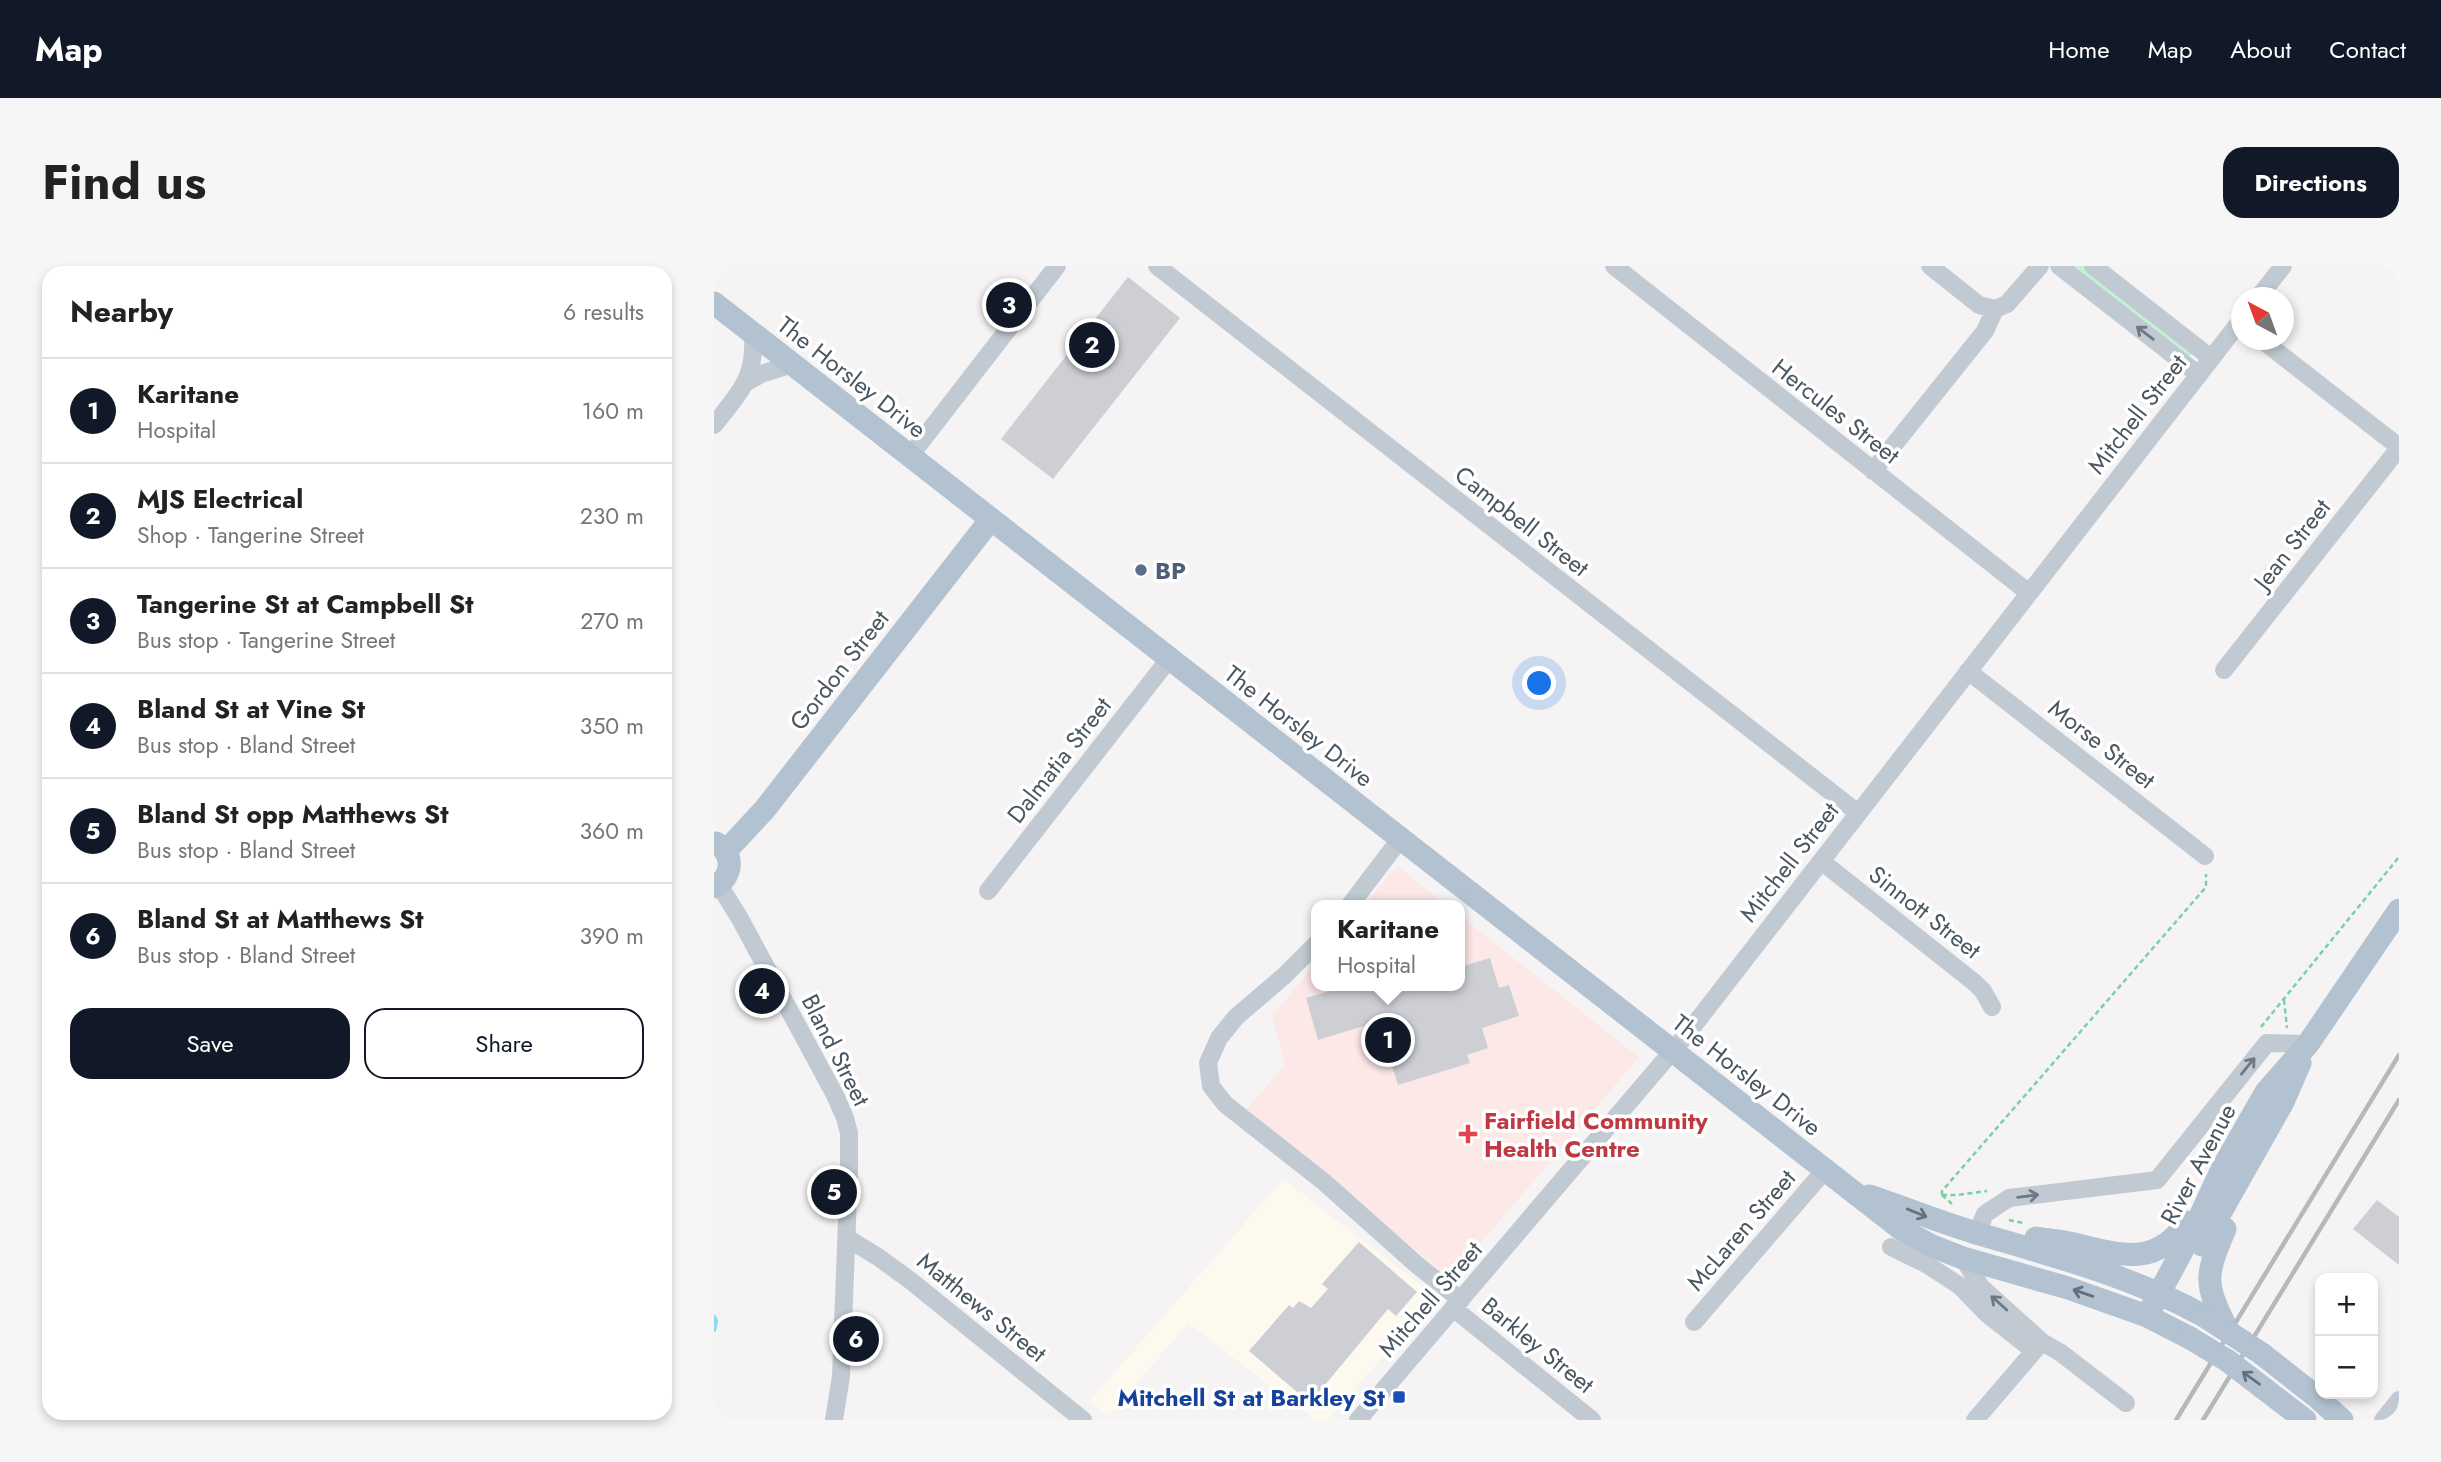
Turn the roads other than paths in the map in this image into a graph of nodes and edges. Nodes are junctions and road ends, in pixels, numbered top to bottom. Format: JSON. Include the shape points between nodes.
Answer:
{"nodes":[{"id":1,"x":1057,"y":266,"type":"edge"},
{"id":2,"x":1157,"y":266,"type":"edge"},
{"id":3,"x":1614,"y":266,"type":"edge"},
{"id":4,"x":1930,"y":266,"type":"edge"},
{"id":5,"x":2040,"y":266,"type":"edge"},
{"id":6,"x":2059,"y":266,"type":"edge"},
{"id":7,"x":2093,"y":266,"type":"edge"},
{"id":8,"x":2283,"y":266,"type":"edge"},
{"id":9,"x":2267,"y":287,"type":"edge"},
{"id":10,"x":714,"y":303,"type":"edge"},
{"id":11,"x":1995,"y":309,"type":"junction"},
{"id":12,"x":753,"y":334,"type":"junction"},
{"id":13,"x":2231,"y":334,"type":"edge"},
{"id":14,"x":2275,"y":350,"type":"edge"},
{"id":15,"x":2211,"y":358,"type":"junction"},
{"id":16,"x":793,"y":364,"type":"junction"},
{"id":17,"x":2199,"y":374,"type":"junction"},
{"id":18,"x":747,"y":382,"type":"junction"},
{"id":19,"x":714,"y":425,"type":"edge"},
{"id":20,"x":2399,"y":447,"type":"edge"},
{"id":21,"x":911,"y":456,"type":"junction"},
{"id":22,"x":1873,"y":471,"type":"junction"},
{"id":23,"x":991,"y":519,"type":"junction"},
{"id":24,"x":2029,"y":593,"type":"junction"},
{"id":25,"x":1169,"y":659,"type":"junction"},
{"id":26,"x":2224,"y":670,"type":"dead end"},
{"id":27,"x":1968,"y":671,"type":"junction"},
{"id":28,"x":1858,"y":813,"type":"junction"},
{"id":29,"x":1401,"y":838,"type":"junction"},
{"id":30,"x":720,"y":846,"type":"edge"},
{"id":31,"x":2205,"y":856,"type":"road end"},
{"id":32,"x":1821,"y":861,"type":"junction"},
{"id":33,"x":716,"y":886,"type":"edge"},
{"id":34,"x":988,"y":891,"type":"dead end"},
{"id":35,"x":1354,"y":900,"type":"edge"},
{"id":36,"x":2399,"y":910,"type":"edge"},
{"id":37,"x":1311,"y":949,"type":"edge"},
{"id":38,"x":1992,"y":1007,"type":"dead end"},
{"id":39,"x":2308,"y":1044,"type":"junction"},
{"id":40,"x":1672,"y":1051,"type":"junction"},
{"id":41,"x":2283,"y":1102,"type":"junction"},
{"id":42,"x":2222,"y":1169,"type":"junction"},
{"id":43,"x":1825,"y":1170,"type":"junction"},
{"id":44,"x":1853,"y":1191,"type":"junction"},
{"id":45,"x":1988,"y":1236,"type":"junction"},
{"id":46,"x":847,"y":1238,"type":"junction"},
{"id":47,"x":1891,"y":1247,"type":"dead end"},
{"id":48,"x":1964,"y":1258,"type":"junction"},
{"id":49,"x":2167,"y":1296,"type":"junction"},
{"id":50,"x":1457,"y":1304,"type":"junction"},
{"id":51,"x":2208,"y":1309,"type":"junction"},
{"id":52,"x":2154,"y":1320,"type":"junction"},
{"id":53,"x":1694,"y":1322,"type":"dead end"},
{"id":54,"x":2038,"y":1347,"type":"junction"},
{"id":55,"x":2399,"y":1400,"type":"edge"},
{"id":56,"x":2126,"y":1403,"type":"dead end"},
{"id":57,"x":834,"y":1420,"type":"edge"},
{"id":58,"x":1083,"y":1420,"type":"edge"},
{"id":59,"x":1358,"y":1420,"type":"edge"},
{"id":60,"x":1592,"y":1420,"type":"edge"},
{"id":61,"x":1975,"y":1420,"type":"edge"},
{"id":62,"x":2305,"y":1420,"type":"edge"},
{"id":63,"x":2342,"y":1420,"type":"edge"},
{"id":64,"x":2383,"y":1420,"type":"edge"}],
"edges":[{"from":1,"to":21,"type":"street"},
{"from":2,"to":28,"type":"street","name":"Campbell Street"},
{"from":3,"to":22,"type":"street","name":"Hercules Street"},
{"from":4,"to":11,"type":"street","via":[[1979,304]]},
{"from":5,"to":11,"type":"street","via":[[2007,304]]},
{"from":17,"to":6,"type":"street","one_way":true},
{"from":7,"to":15,"type":"street"},
{"from":8,"to":9,"type":"street"},
{"from":10,"to":12,"type":"main road","name":"The Horsley Drive"},
{"from":11,"to":22,"type":"street","via":[[1985,331]]},
{"from":12,"to":16,"type":"main road","name":"The Horsley Drive"},
{"from":12,"to":18,"type":"street"},
{"from":13,"to":15,"type":"street","name":"Mitchell Street"},
{"from":14,"to":20,"type":"street"},
{"from":15,"to":17,"type":"street","name":"Mitchell Street"},
{"from":16,"to":18,"type":"street"},
{"from":16,"to":21,"type":"main road","name":"The Horsley Drive"},
{"from":17,"to":24,"type":"street","name":"Mitchell Street"},
{"from":18,"to":19,"type":"street"},
{"from":20,"to":26,"type":"street","name":"Jean Street"},
{"from":21,"to":23,"type":"main road","name":"The Horsley Drive"},
{"from":22,"to":24,"type":"street","name":"Hercules Street"},
{"from":23,"to":25,"type":"main road","name":"The Horsley Drive"},
{"from":23,"to":30,"type":"main road","name":"Gordon Street","via":[[765,809]]},
{"from":24,"to":27,"type":"street","name":"Mitchell Street"},
{"from":25,"to":29,"type":"main road","name":"The Horsley Drive"},
{"from":25,"to":34,"type":"street","name":"Dalmatia Street"},
{"from":27,"to":28,"type":"street","name":"Mitchell Street"},
{"from":27,"to":31,"type":"street","name":"Morse Street"},
{"from":28,"to":32,"type":"street","name":"Mitchell Street"},
{"from":29,"to":35,"type":"street"},
{"from":29,"to":40,"type":"main road","name":"The Horsley Drive"},
{"from":30,"to":33,"type":"main road","via":[[730,866]]},
{"from":32,"to":38,"type":"street","name":"Sinnott Street","via":[[1975,983]]},
{"from":32,"to":40,"type":"street","name":"Mitchell Street"},
{"from":33,"to":46,"type":"street","name":"Bland Street","via":[[751,941],[845,1118]]},
{"from":36,"to":39,"type":"main road","name":"River Avenue"},
{"from":37,"to":50,"type":"street","name":"Barkley Street","via":[[1219,1038],[1208,1063],[1212,1086],[1225,1104],[1324,1182]]},
{"from":39,"to":41,"type":"main road","name":"River Avenue"},
{"from":39,"to":42,"type":"main road","name":"River Avenue","via":[[2266,1092]]},
{"from":45,"to":39,"type":"street","one_way":true,"via":[[1985,1214],[2009,1198],[2157,1180],[2267,1043]]},
{"from":40,"to":43,"type":"main road","name":"The Horsley Drive"},
{"from":40,"to":50,"type":"street","name":"Mitchell Street"},
{"from":41,"to":49,"type":"main road","name":"River Avenue"},
{"from":41,"to":51,"type":"main road","via":[[2210,1264]]},
{"from":42,"to":45,"type":"main road","via":[[2174,1238],[2151,1252],[2121,1255],[2032,1237]]},
{"from":42,"to":49,"type":"main road","name":"River Avenue"},
{"from":43,"to":44,"type":"main road","name":"The Horsley Drive"},
{"from":43,"to":53,"type":"street","name":"McLaren Street"},
{"from":44,"to":45,"type":"main road","name":"The Horsley Drive","one_way":true},
{"from":44,"to":48,"type":"main road","name":"The Horsley Drive","via":[[1901,1229]]},
{"from":45,"to":49,"type":"main road","name":"The Horsley Drive"},
{"from":46,"to":57,"type":"street","name":"Bland Street","via":[[841,1376]]},
{"from":46,"to":58,"type":"street","name":"Matthews Street","via":[[911,1281]]},
{"from":47,"to":54,"type":"street","via":[[1960,1286],[1987,1314]]},
{"from":52,"to":48,"type":"main road","name":"The Horsley Drive","one_way":true,"via":[[2068,1288]]},
{"from":54,"to":48,"type":"street","one_way":true,"via":[[1981,1287]]},
{"from":49,"to":51,"type":"main road","name":"The Horsley Drive"},
{"from":49,"to":52,"type":"main road","name":"River Avenue"},
{"from":50,"to":59,"type":"street","name":"Mitchell Street"},
{"from":50,"to":60,"type":"street","name":"Barkley Street"},
{"from":51,"to":63,"type":"main road","name":"The Horsley Drive","bridge":true},
{"from":62,"to":52,"type":"main road","name":"The Horsley Drive","one_way":true,"bridge":true,"via":[[2239,1369]]},
{"from":54,"to":56,"type":"street","via":[[2061,1353]]},
{"from":54,"to":61,"type":"street"},
{"from":55,"to":64,"type":"street"}]}
